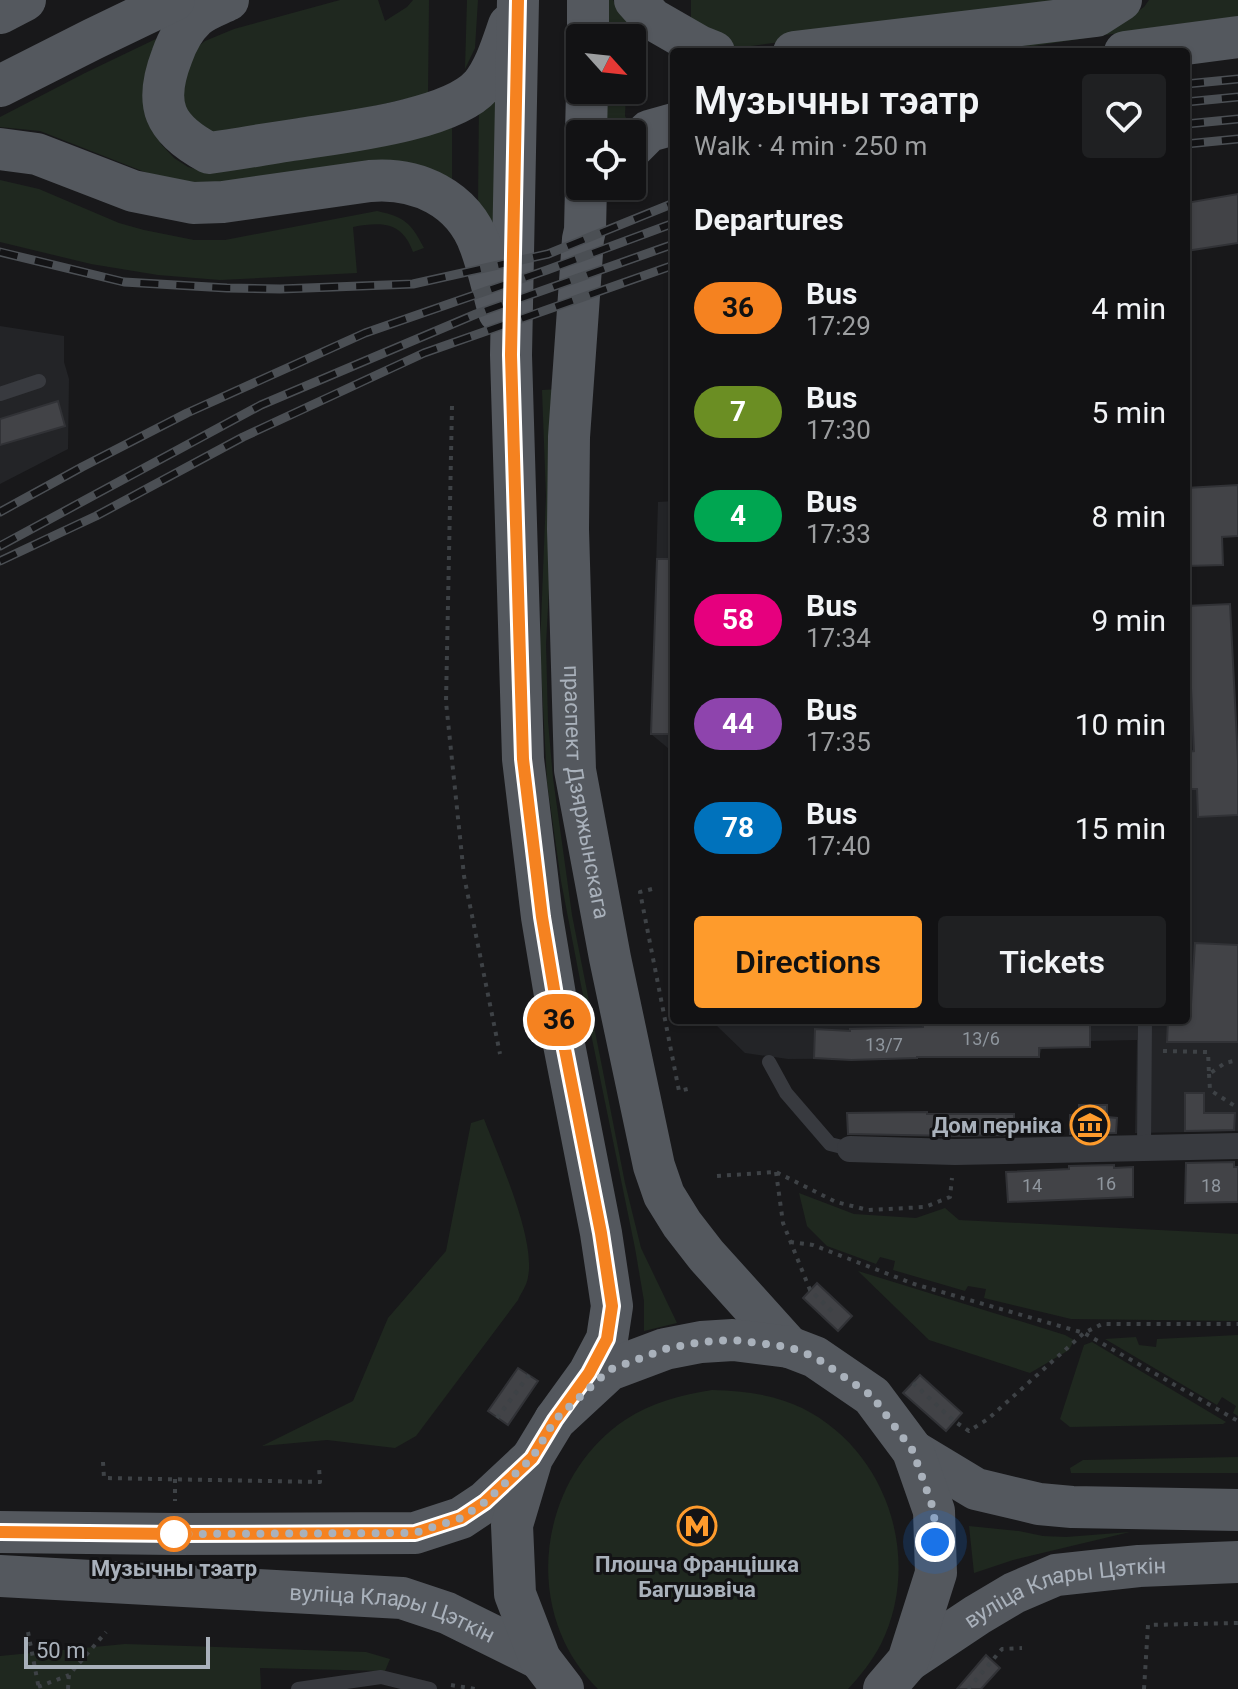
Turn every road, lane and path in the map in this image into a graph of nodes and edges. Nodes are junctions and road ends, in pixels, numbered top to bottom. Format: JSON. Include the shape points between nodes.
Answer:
{"nodes":[{"id":1,"x":25,"y":0,"type":"edge"},
{"id":2,"x":174,"y":0,"type":"edge"},
{"id":3,"x":228,"y":0,"type":"edge"},
{"id":4,"x":516,"y":0,"type":"edge"},
{"id":5,"x":588,"y":0,"type":"edge"},
{"id":6,"x":635,"y":0,"type":"edge"},
{"id":7,"x":1121,"y":0,"type":"edge"},
{"id":8,"x":0,"y":13,"type":"edge"},
{"id":9,"x":588,"y":24,"type":"edge"},
{"id":10,"x":1238,"y":37,"type":"edge"},
{"id":11,"x":704,"y":48,"type":"edge"},
{"id":12,"x":828,"y":48,"type":"edge"},
{"id":13,"x":1155,"y":48,"type":"edge"},
{"id":14,"x":0,"y":86,"type":"edge"},
{"id":15,"x":670,"y":125,"type":"edge"},
{"id":16,"x":646,"y":134,"type":"edge"},
{"id":17,"x":0,"y":149,"type":"edge"},
{"id":18,"x":586,"y":200,"type":"edge"},
{"id":19,"x":599,"y":200,"type":"edge"},
{"id":20,"x":585,"y":230,"type":"junction"},
{"id":21,"x":511,"y":355,"type":"junction"},
{"id":22,"x":39,"y":381,"type":"dead end"},
{"id":23,"x":0,"y":394,"type":"edge"},
{"id":24,"x":452,"y":406,"type":"dead end"},
{"id":25,"x":652,"y":889,"type":"dead end"},
{"id":26,"x":1145,"y":1024,"type":"edge"},
{"id":27,"x":1144,"y":1051,"type":"junction"},
{"id":28,"x":500,"y":1054,"type":"dead end"},
{"id":29,"x":1238,"y":1060,"type":"edge"},
{"id":30,"x":769,"y":1062,"type":"dead end"},
{"id":31,"x":1209,"y":1074,"type":"junction"},
{"id":32,"x":692,"y":1088,"type":"dead end"},
{"id":33,"x":1238,"y":1108,"type":"edge"},
{"id":34,"x":1238,"y":1146,"type":"edge"},
{"id":35,"x":1144,"y":1147,"type":"junction"},
{"id":36,"x":850,"y":1149,"type":"joint"},
{"id":37,"x":776,"y":1172,"type":"junction"},
{"id":38,"x":717,"y":1176,"type":"dead end"},
{"id":39,"x":950,"y":1197,"type":"dead end"},
{"id":40,"x":790,"y":1242,"type":"junction"},
{"id":41,"x":836,"y":1315,"type":"dead end"},
{"id":42,"x":1238,"y":1324,"type":"edge"},
{"id":43,"x":1084,"y":1333,"type":"junction"},
{"id":44,"x":789,"y":1347,"type":"junction"},
{"id":45,"x":529,"y":1375,"type":"dead end"},
{"id":46,"x":913,"y":1383,"type":"dead end"},
{"id":47,"x":497,"y":1418,"type":"dead end"},
{"id":48,"x":555,"y":1420,"type":"junction"},
{"id":49,"x":1238,"y":1421,"type":"edge"},
{"id":50,"x":913,"y":1451,"type":"junction"},
{"id":51,"x":532,"y":1458,"type":"junction"},
{"id":52,"x":103,"y":1462,"type":"dead end"},
{"id":53,"x":319,"y":1467,"type":"dead end"},
{"id":54,"x":1238,"y":1510,"type":"edge"},
{"id":55,"x":0,"y":1532,"type":"edge"},
{"id":56,"x":1238,"y":1562,"type":"edge"},
{"id":57,"x":0,"y":1576,"type":"edge"},
{"id":58,"x":1238,"y":1623,"type":"edge"},
{"id":59,"x":28,"y":1632,"type":"dead end"},
{"id":60,"x":106,"y":1632,"type":"dead end"},
{"id":61,"x":1022,"y":1648,"type":"dead end"},
{"id":62,"x":552,"y":1674,"type":"edge"},
{"id":63,"x":69,"y":1675,"type":"junction"},
{"id":64,"x":896,"y":1675,"type":"edge"},
{"id":65,"x":451,"y":1685,"type":"dead end"},
{"id":66,"x":38,"y":1688,"type":"edge"},
{"id":67,"x":68,"y":1689,"type":"edge"},
{"id":68,"x":298,"y":1689,"type":"edge"},
{"id":69,"x":430,"y":1689,"type":"edge"},
{"id":70,"x":475,"y":1689,"type":"edge"},
{"id":71,"x":968,"y":1689,"type":"edge"},
{"id":72,"x":1144,"y":1689,"type":"edge"}],
"edges":[{"from":1,"to":8,"type":"main road"},
{"from":2,"to":14,"type":"main road"},
{"from":3,"to":4,"type":"main road","via":[[196,16],[178,39],[163,81],[162,102],[172,125],[209,153],[383,126],[465,98],[492,68]]},
{"from":4,"to":21,"type":"main road"},
{"from":5,"to":9,"type":"main road"},
{"from":6,"to":11,"type":"main road","via":[[652,19]]},
{"from":7,"to":12,"type":"main road","via":[[1096,16]]},
{"from":10,"to":13,"type":"main road"},
{"from":15,"to":16,"type":"main road"},
{"from":17,"to":21,"type":"main road","via":[[37,154],[133,191],[193,203],[387,179],[417,185],[449,201],[472,228]]},
{"from":18,"to":20,"type":"main road","name":"праспект Дзяржынскага"},
{"from":19,"to":20,"type":"main road"},
{"from":20,"to":44,"type":"main road","name":"праспект Дзяржынскага","via":[[569,437],[575,770],[610,958],[664,1195],[706,1255]]},
{"from":21,"to":48,"type":"main road","via":[[523,759],[556,1005],[612,1306],[607,1339]]},
{"from":22,"to":23,"type":"lane"},
{"from":24,"to":28,"type":"path","via":[[446,702],[464,876]]},
{"from":25,"to":32,"type":"path","via":[[640,892],[676,1077],[679,1091]]},
{"from":26,"to":27,"type":"lane"},
{"from":27,"to":31,"type":"path","via":[[1208,1052]]},
{"from":27,"to":35,"type":"lane"},
{"from":29,"to":31,"type":"path"},
{"from":30,"to":36,"type":"lane","via":[[786,1093],[830,1144]]},
{"from":31,"to":33,"type":"path","via":[[1210,1090]]},
{"from":34,"to":35,"type":"street"},
{"from":35,"to":36,"type":"street"},
{"from":37,"to":38,"type":"path"},
{"from":37,"to":39,"type":"path","via":[[836,1202],[868,1210],[925,1207]]},
{"from":37,"to":40,"type":"path"},
{"from":40,"to":41,"type":"path","via":[[810,1290]]},
{"from":40,"to":43,"type":"path"},
{"from":42,"to":43,"type":"path","via":[[1102,1324]]},
{"from":43,"to":46,"type":"path","via":[[969,1431]]},
{"from":43,"to":49,"type":"path"},
{"from":44,"to":48,"type":"main road","via":[[733,1340],[665,1349],[609,1370]]},
{"from":44,"to":50,"type":"main road","via":[[815,1357],[872,1396]]},
{"from":45,"to":47,"type":"path"},
{"from":48,"to":51,"type":"main road"},
{"from":50,"to":54,"type":"main road","via":[[976,1489],[1039,1504]]},
{"from":50,"to":64,"type":"main road","via":[[934,1511],[936,1573]]},
{"from":51,"to":55,"type":"main road","via":[[461,1518],[415,1533]]},
{"from":51,"to":62,"type":"main road","via":[[512,1525],[515,1594]]},
{"from":52,"to":53,"type":"path","via":[[104,1478],[147,1479],[320,1482]]},
{"from":56,"to":64,"type":"main road","name":"вуліца Клары Цэткін","via":[[1056,1575],[977,1615]]},
{"from":57,"to":62,"type":"main road","name":"вуліца Клары Цэткін","via":[[402,1598],[447,1613]]},
{"from":58,"to":72,"type":"path","via":[[1148,1625]]},
{"from":59,"to":66,"type":"path"},
{"from":60,"to":63,"type":"path"},
{"from":61,"to":71,"type":"path","via":[[1002,1649]]},
{"from":63,"to":66,"type":"path"},
{"from":63,"to":67,"type":"path"},
{"from":65,"to":70,"type":"path"},
{"from":68,"to":69,"type":"lane","via":[[381,1677]]}]}
